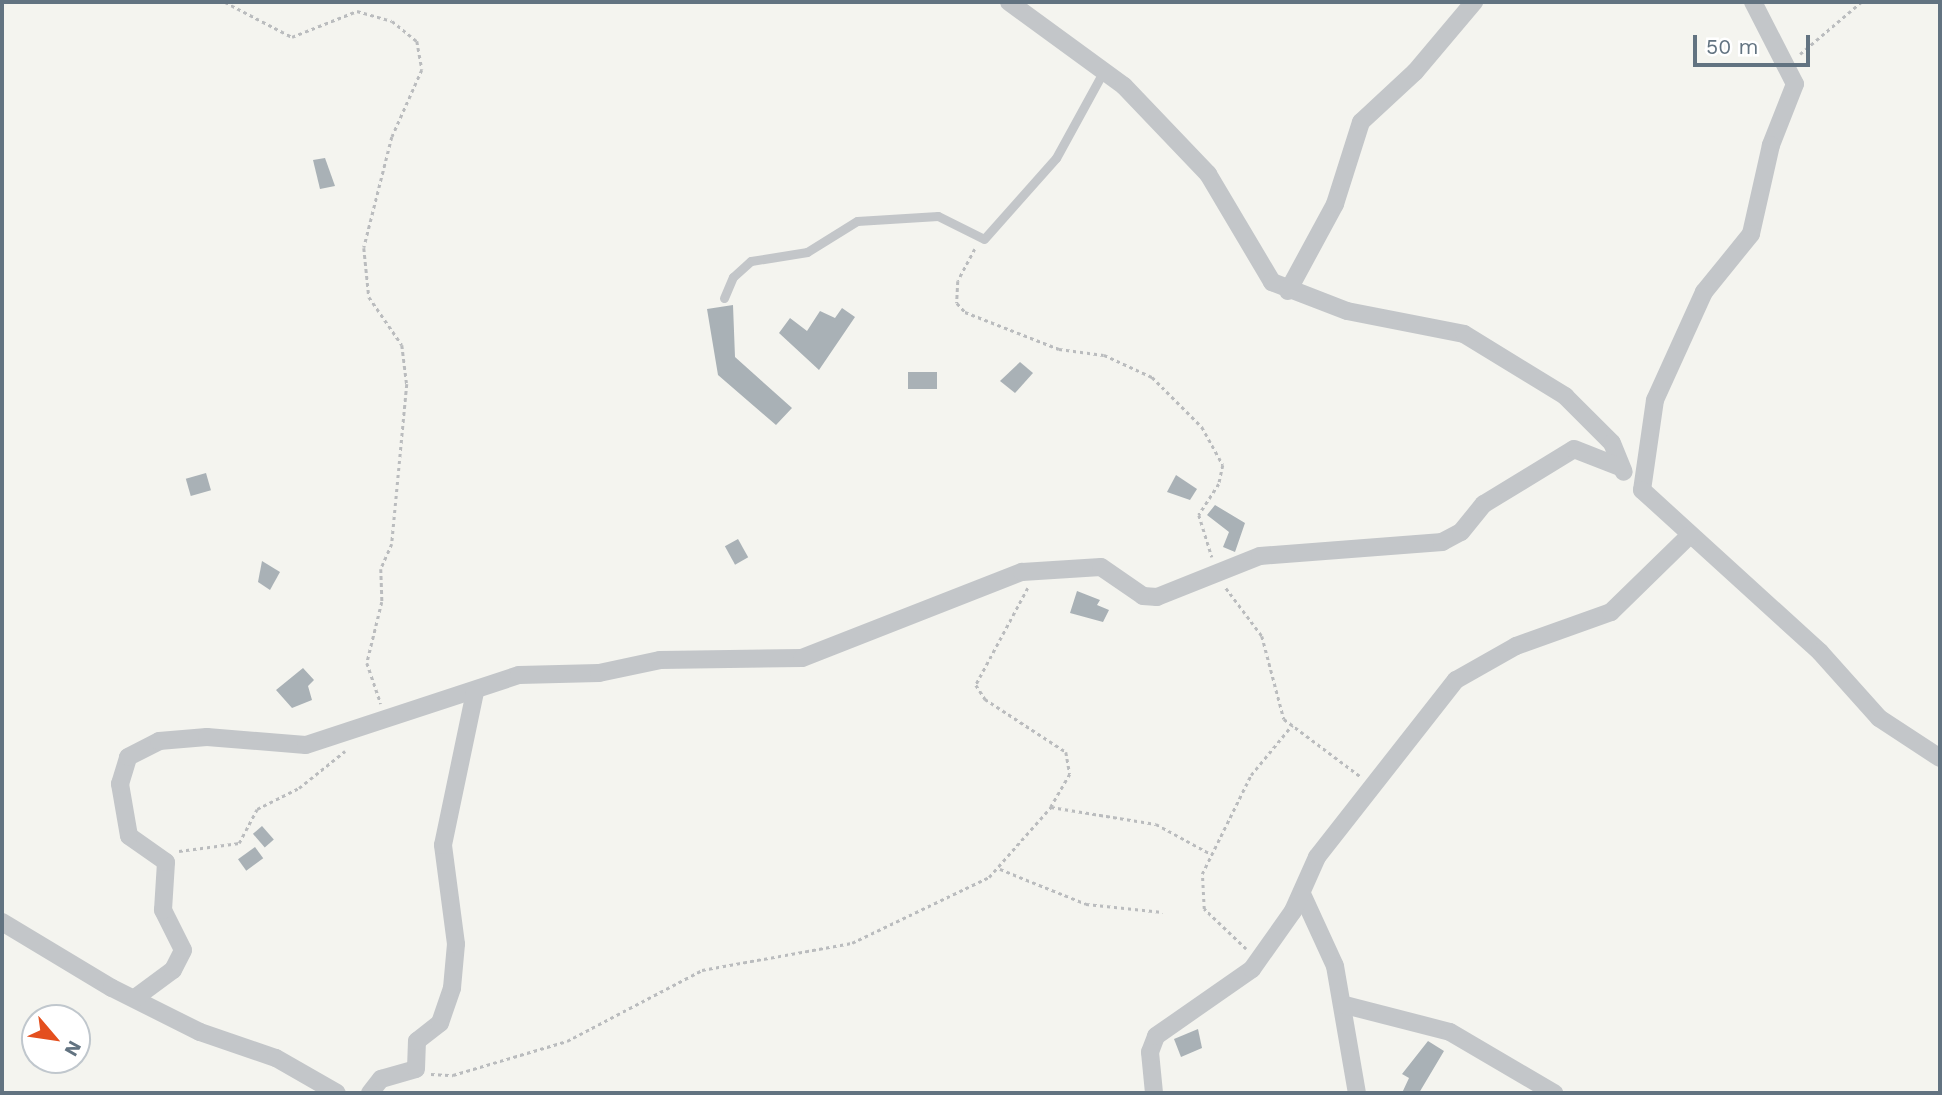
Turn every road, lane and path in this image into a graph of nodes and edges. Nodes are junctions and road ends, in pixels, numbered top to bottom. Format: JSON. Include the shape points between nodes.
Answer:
{"nodes":[{"id":1,"x":225,"y":2,"type":"edge"},
{"id":2,"x":1009,"y":2,"type":"edge"},
{"id":3,"x":1474,"y":2,"type":"edge"},
{"id":4,"x":1753,"y":2,"type":"edge"},
{"id":5,"x":1861,"y":2,"type":"edge"},
{"id":6,"x":1788,"y":61,"type":"junction"},
{"id":7,"x":1103,"y":72,"type":"junction"},
{"id":8,"x":977,"y":241,"type":"junction"},
{"id":9,"x":1289,"y":291,"type":"junction"},
{"id":10,"x":724,"y":298,"type":"dead end"},
{"id":11,"x":1597,"y":430,"type":"junction"},
{"id":12,"x":1574,"y":449,"type":"junction"},
{"id":13,"x":1620,"y":467,"type":"junction"},
{"id":14,"x":1642,"y":490,"type":"junction"},
{"id":15,"x":1689,"y":536,"type":"junction"},
{"id":16,"x":1039,"y":570,"type":"junction"},
{"id":17,"x":1216,"y":570,"type":"junction"},
{"id":18,"x":475,"y":692,"type":"junction"},
{"id":19,"x":387,"y":720,"type":"junction"},
{"id":20,"x":1292,"y":725,"type":"junction"},
{"id":21,"x":367,"y":729,"type":"junction"},
{"id":22,"x":1940,"y":758,"type":"edge"},
{"id":23,"x":1370,"y":791,"type":"junction"},
{"id":24,"x":1051,"y":807,"type":"junction"},
{"id":25,"x":1209,"y":853,"type":"junction"},
{"id":26,"x":160,"y":854,"type":"junction"},
{"id":27,"x":1000,"y":869,"type":"junction"},
{"id":28,"x":1302,"y":894,"type":"junction"},
{"id":29,"x":1163,"y":912,"type":"dead end"},
{"id":30,"x":2,"y":922,"type":"edge"},
{"id":31,"x":1260,"y":959,"type":"junction"},
{"id":32,"x":135,"y":998,"type":"junction"},
{"id":33,"x":1345,"y":1004,"type":"junction"},
{"id":34,"x":416,"y":1069,"type":"junction"},
{"id":35,"x":337,"y":1093,"type":"edge"},
{"id":36,"x":370,"y":1093,"type":"edge"},
{"id":37,"x":1154,"y":1093,"type":"edge"},
{"id":38,"x":1357,"y":1093,"type":"edge"},
{"id":39,"x":1554,"y":1093,"type":"edge"}],
"edges":[{"from":1,"to":19,"type":"path","via":[[292,37],[357,11],[392,21],[417,41],[422,70],[392,136],[364,247],[369,297],[402,345],[407,384],[392,544],[381,569],[382,602],[367,663]]},
{"from":2,"to":7,"type":"street"},
{"from":3,"to":9,"type":"street","via":[[1415,72],[1361,122],[1335,204]]},
{"from":4,"to":6,"type":"street","via":[[1766,35]]},
{"from":5,"to":6,"type":"path"},
{"from":6,"to":14,"type":"street","via":[[1795,85],[1771,145],[1760,213],[1704,292],[1659,391],[1642,461]]},
{"from":7,"to":8,"type":"lane","via":[[1056,158],[1000,227]]},
{"from":7,"to":9,"type":"street","via":[[1218,186],[1245,242],[1272,282]]},
{"from":8,"to":10,"type":"lane","via":[[938,216],[858,222],[807,252],[751,261],[733,277]]},
{"from":8,"to":17,"type":"path","via":[[958,281],[957,303],[965,312],[1059,349],[1104,355],[1152,377],[1202,427],[1223,465],[1219,484],[1199,515]]},
{"from":9,"to":11,"type":"street","via":[[1347,311],[1464,334],[1554,387]]},
{"from":11,"to":12,"type":"street"},
{"from":11,"to":13,"type":"street","via":[[1612,443]]},
{"from":12,"to":13,"type":"street"},
{"from":12,"to":17,"type":"street","via":[[1484,504],[1461,531],[1442,542],[1260,556]]},
{"from":13,"to":14,"type":"street"},
{"from":14,"to":15,"type":"street"},
{"from":15,"to":22,"type":"street","via":[[1810,643],[1879,718]]},
{"from":15,"to":23,"type":"street","via":[[1611,612],[1516,646],[1456,680]]},
{"from":16,"to":17,"type":"street","via":[[1101,567],[1149,597]]},
{"from":16,"to":18,"type":"street","via":[[1003,575],[802,658],[650,661],[599,673],[519,675]]},
{"from":16,"to":24,"type":"path","via":[[976,685],[985,699],[1066,752],[1070,774]]},
{"from":17,"to":20,"type":"path","via":[[1262,636],[1277,706]]},
{"from":18,"to":19,"type":"street"},
{"from":18,"to":34,"type":"street","via":[[443,845],[456,965],[440,1023],[417,1041]]},
{"from":19,"to":21,"type":"street"},
{"from":20,"to":23,"type":"path"},
{"from":20,"to":25,"type":"path","via":[[1257,766]]},
{"from":21,"to":26,"type":"path","via":[[313,779],[257,808],[239,843]]},
{"from":21,"to":26,"type":"street","via":[[306,745],[207,737],[140,748],[128,757],[120,783],[129,836]]},
{"from":23,"to":28,"type":"street","via":[[1317,858]]},
{"from":24,"to":25,"type":"path","via":[[1156,824]]},
{"from":24,"to":27,"type":"path"},
{"from":25,"to":31,"type":"path","via":[[1200,882],[1203,909]]},
{"from":26,"to":32,"type":"street","via":[[169,869],[163,910],[183,950],[173,970]]},
{"from":27,"to":29,"type":"path","via":[[1086,904]]},
{"from":27,"to":34,"type":"path","via":[[842,947],[702,970],[567,1041],[453,1075]]},
{"from":28,"to":31,"type":"street"},
{"from":28,"to":33,"type":"street"},
{"from":30,"to":32,"type":"street"},
{"from":31,"to":37,"type":"street","via":[[1156,1036],[1150,1052]]},
{"from":32,"to":35,"type":"street","via":[[200,1032],[276,1058]]},
{"from":33,"to":38,"type":"street"},
{"from":33,"to":39,"type":"street","via":[[1450,1032]]},
{"from":34,"to":36,"type":"street","via":[[381,1079]]}]}
